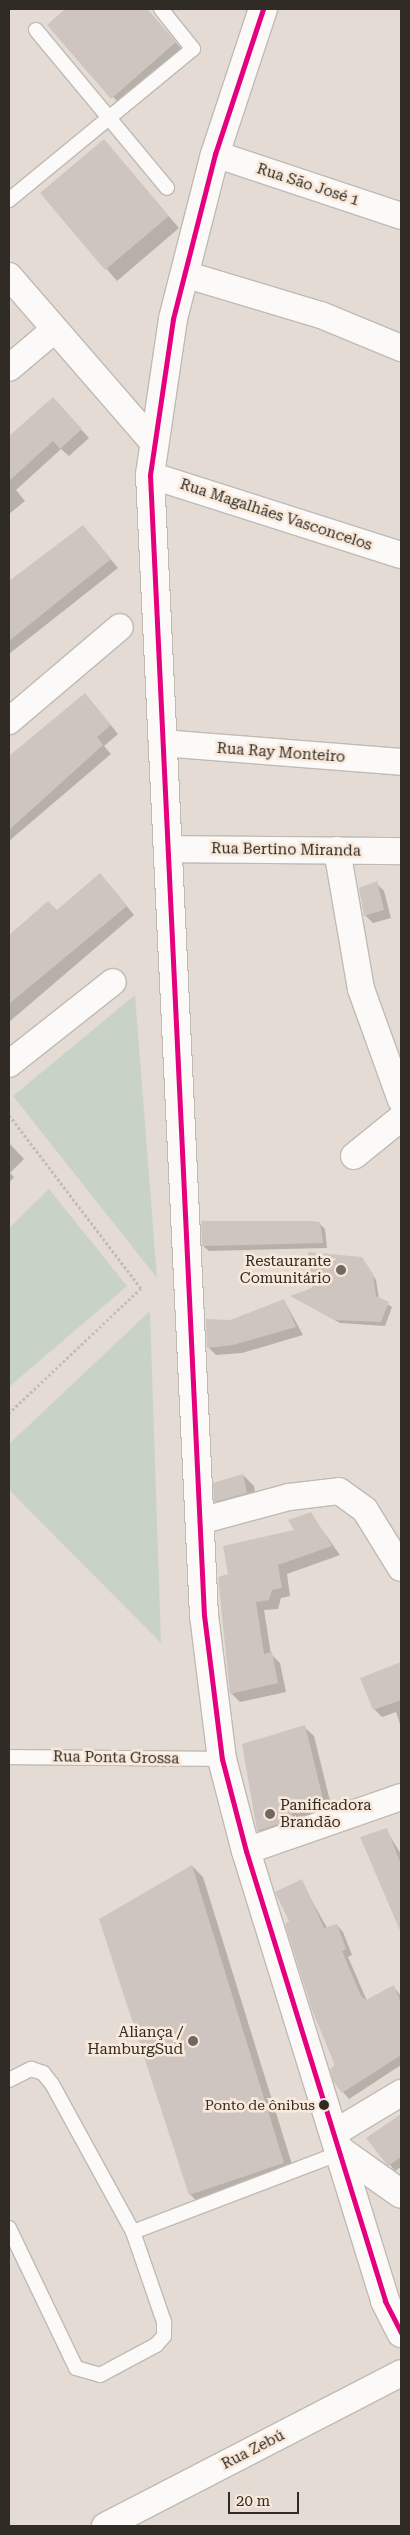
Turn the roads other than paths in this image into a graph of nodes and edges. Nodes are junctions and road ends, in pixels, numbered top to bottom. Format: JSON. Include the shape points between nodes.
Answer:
{"nodes":[{"id":1,"x":161,"y":9,"type":"edge"},
{"id":2,"x":263,"y":9,"type":"edge"},
{"id":3,"x":36,"y":30,"type":"dead end"},
{"id":4,"x":111,"y":119,"type":"junction"},
{"id":5,"x":215,"y":154,"type":"junction"},
{"id":6,"x":167,"y":188,"type":"dead end"},
{"id":7,"x":9,"y":200,"type":"edge"},
{"id":8,"x":401,"y":216,"type":"edge"},
{"id":9,"x":184,"y":274,"type":"junction"},
{"id":10,"x":9,"y":276,"type":"edge"},
{"id":11,"x":53,"y":331,"type":"junction"},
{"id":12,"x":401,"y":348,"type":"edge"},
{"id":13,"x":9,"y":368,"type":"edge"},
{"id":14,"x":153,"y":442,"type":"junction"},
{"id":15,"x":150,"y":475,"type":"junction"},
{"id":16,"x":401,"y":555,"type":"edge"},
{"id":17,"x":120,"y":628,"type":"dead end"},
{"id":18,"x":9,"y":721,"type":"edge"},
{"id":19,"x":162,"y":743,"type":"junction"},
{"id":20,"x":401,"y":762,"type":"edge"},
{"id":21,"x":170,"y":848,"type":"junction"},
{"id":22,"x":337,"y":850,"type":"junction"},
{"id":23,"x":401,"y":851,"type":"edge"},
{"id":24,"x":113,"y":982,"type":"dead end"},
{"id":25,"x":9,"y":1064,"type":"edge"},
{"id":26,"x":401,"y":1100,"type":"edge"},
{"id":27,"x":401,"y":1118,"type":"edge"},
{"id":28,"x":354,"y":1156,"type":"dead end"},
{"id":29,"x":200,"y":1521,"type":"junction"},
{"id":30,"x":401,"y":1568,"type":"edge"},
{"id":31,"x":9,"y":1757,"type":"edge"},
{"id":32,"x":222,"y":1759,"type":"junction"},
{"id":33,"x":401,"y":1797,"type":"edge"},
{"id":34,"x":246,"y":1851,"type":"junction"},
{"id":35,"x":9,"y":2080,"type":"edge"},
{"id":36,"x":401,"y":2093,"type":"edge"},
{"id":37,"x":339,"y":2142,"type":"junction"},
{"id":38,"x":401,"y":2194,"type":"edge"},
{"id":39,"x":9,"y":2228,"type":"edge"},
{"id":40,"x":133,"y":2232,"type":"junction"},
{"id":41,"x":401,"y":2333,"type":"edge"},
{"id":42,"x":401,"y":2373,"type":"edge"},
{"id":43,"x":105,"y":2526,"type":"edge"}],
"edges":[{"from":1,"to":4,"type":"lane","via":[[193,49]]},
{"from":2,"to":5,"type":"street"},
{"from":3,"to":4,"type":"lane"},
{"from":4,"to":6,"type":"lane"},
{"from":4,"to":7,"type":"lane"},
{"from":5,"to":8,"type":"street","name":"Rua São José 1"},
{"from":5,"to":9,"type":"street"},
{"from":9,"to":12,"type":"street","via":[[321,315]]},
{"from":9,"to":14,"type":"street"},
{"from":10,"to":11,"type":"street"},
{"from":11,"to":13,"type":"street"},
{"from":11,"to":14,"type":"street"},
{"from":14,"to":15,"type":"street"},
{"from":15,"to":16,"type":"street","name":"Rua Magalhães Vasconcelos"},
{"from":15,"to":19,"type":"street"},
{"from":17,"to":18,"type":"street"},
{"from":19,"to":20,"type":"street","name":"Rua Ray Monteiro"},
{"from":19,"to":21,"type":"street"},
{"from":21,"to":22,"type":"street","name":"Rua Bertino Miranda"},
{"from":21,"to":29,"type":"street"},
{"from":22,"to":23,"type":"street","name":"Rua Bertino Miranda"},
{"from":22,"to":26,"type":"street","via":[[361,989]]},
{"from":24,"to":25,"type":"street"},
{"from":27,"to":28,"type":"street"},
{"from":29,"to":30,"type":"street","via":[[324,1491],[350,1495],[365,1510]]},
{"from":29,"to":32,"type":"street","via":[[204,1615]]},
{"from":31,"to":32,"type":"lane","name":"Rua Ponta Grossa"},
{"from":32,"to":34,"type":"street"},
{"from":33,"to":34,"type":"street"},
{"from":34,"to":37,"type":"street"},
{"from":35,"to":40,"type":"lane","via":[[30,2069],[43,2073],[52,2084]]},
{"from":36,"to":37,"type":"street"},
{"from":37,"to":38,"type":"street"},
{"from":37,"to":40,"type":"lane"},
{"from":37,"to":41,"type":"street","via":[[385,2301]]},
{"from":39,"to":40,"type":"lane","via":[[76,2368],[100,2375],[156,2345],[164,2336],[164,2322]]},
{"from":42,"to":43,"type":"street","name":"Rua Zebú"}]}
